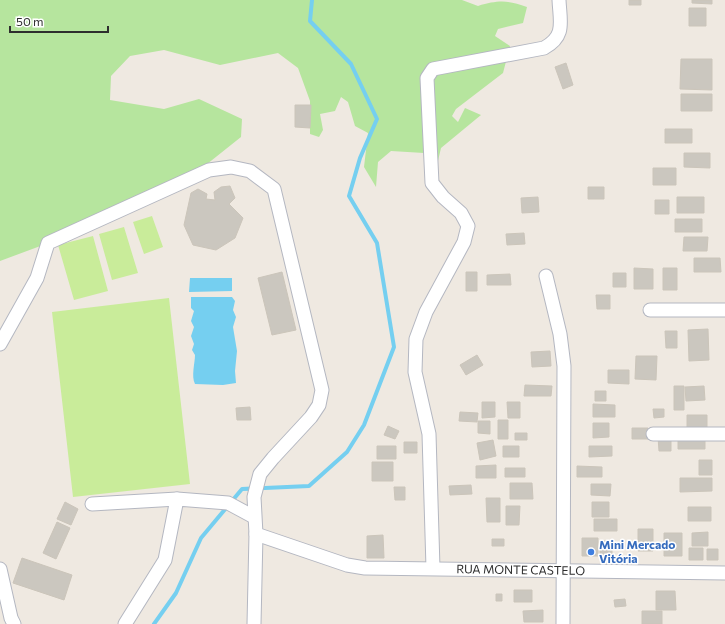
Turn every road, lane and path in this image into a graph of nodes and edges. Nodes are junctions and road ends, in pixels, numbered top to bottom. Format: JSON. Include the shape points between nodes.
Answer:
{"nodes":[{"id":1,"x":559,"y":0,"type":"edge"},
{"id":2,"x":546,"y":276,"type":"dead end"},
{"id":3,"x":650,"y":310,"type":"dead end"},
{"id":4,"x":725,"y":310,"type":"edge"},
{"id":5,"x":0,"y":344,"type":"edge"},
{"id":6,"x":653,"y":434,"type":"dead end"},
{"id":7,"x":725,"y":434,"type":"edge"},
{"id":8,"x":178,"y":499,"type":"junction"},
{"id":9,"x":92,"y":504,"type":"dead end"},
{"id":10,"x":254,"y":517,"type":"junction"},
{"id":11,"x":256,"y":534,"type":"junction"},
{"id":12,"x":433,"y":568,"type":"junction"},
{"id":13,"x":0,"y":569,"type":"edge"},
{"id":14,"x":562,"y":570,"type":"junction"},
{"id":15,"x":725,"y":573,"type":"edge"},
{"id":16,"x":14,"y":624,"type":"edge"},
{"id":17,"x":125,"y":624,"type":"edge"},
{"id":18,"x":254,"y":624,"type":"edge"},
{"id":19,"x":563,"y":624,"type":"edge"}],
"edges":[{"from":1,"to":12,"type":"street","via":[[560,30],[555,42],[544,48],[433,69],[427,78],[432,183],[461,213],[468,226],[464,242],[426,312],[416,339],[415,372],[429,434]]},
{"from":2,"to":14,"type":"street","via":[[560,334],[564,366]]},
{"from":3,"to":4,"type":"street"},
{"from":5,"to":10,"type":"street","via":[[37,278],[48,243],[209,170],[250,170],[274,189],[322,390],[319,405],[311,417],[260,474],[254,497]]},
{"from":6,"to":7,"type":"street"},
{"from":8,"to":9,"type":"street"},
{"from":8,"to":10,"type":"street","via":[[228,503]]},
{"from":8,"to":17,"type":"street","via":[[165,560]]},
{"from":10,"to":11,"type":"street"},
{"from":11,"to":12,"type":"street","name":"RUA MONTE CASTELO","via":[[347,565],[365,568]]},
{"from":11,"to":18,"type":"street"},
{"from":12,"to":14,"type":"street","name":"RUA MONTE CASTELO"},
{"from":13,"to":16,"type":"street"},
{"from":14,"to":15,"type":"street","name":"RUA MONTE CASTELO"},
{"from":14,"to":19,"type":"street"}]}
